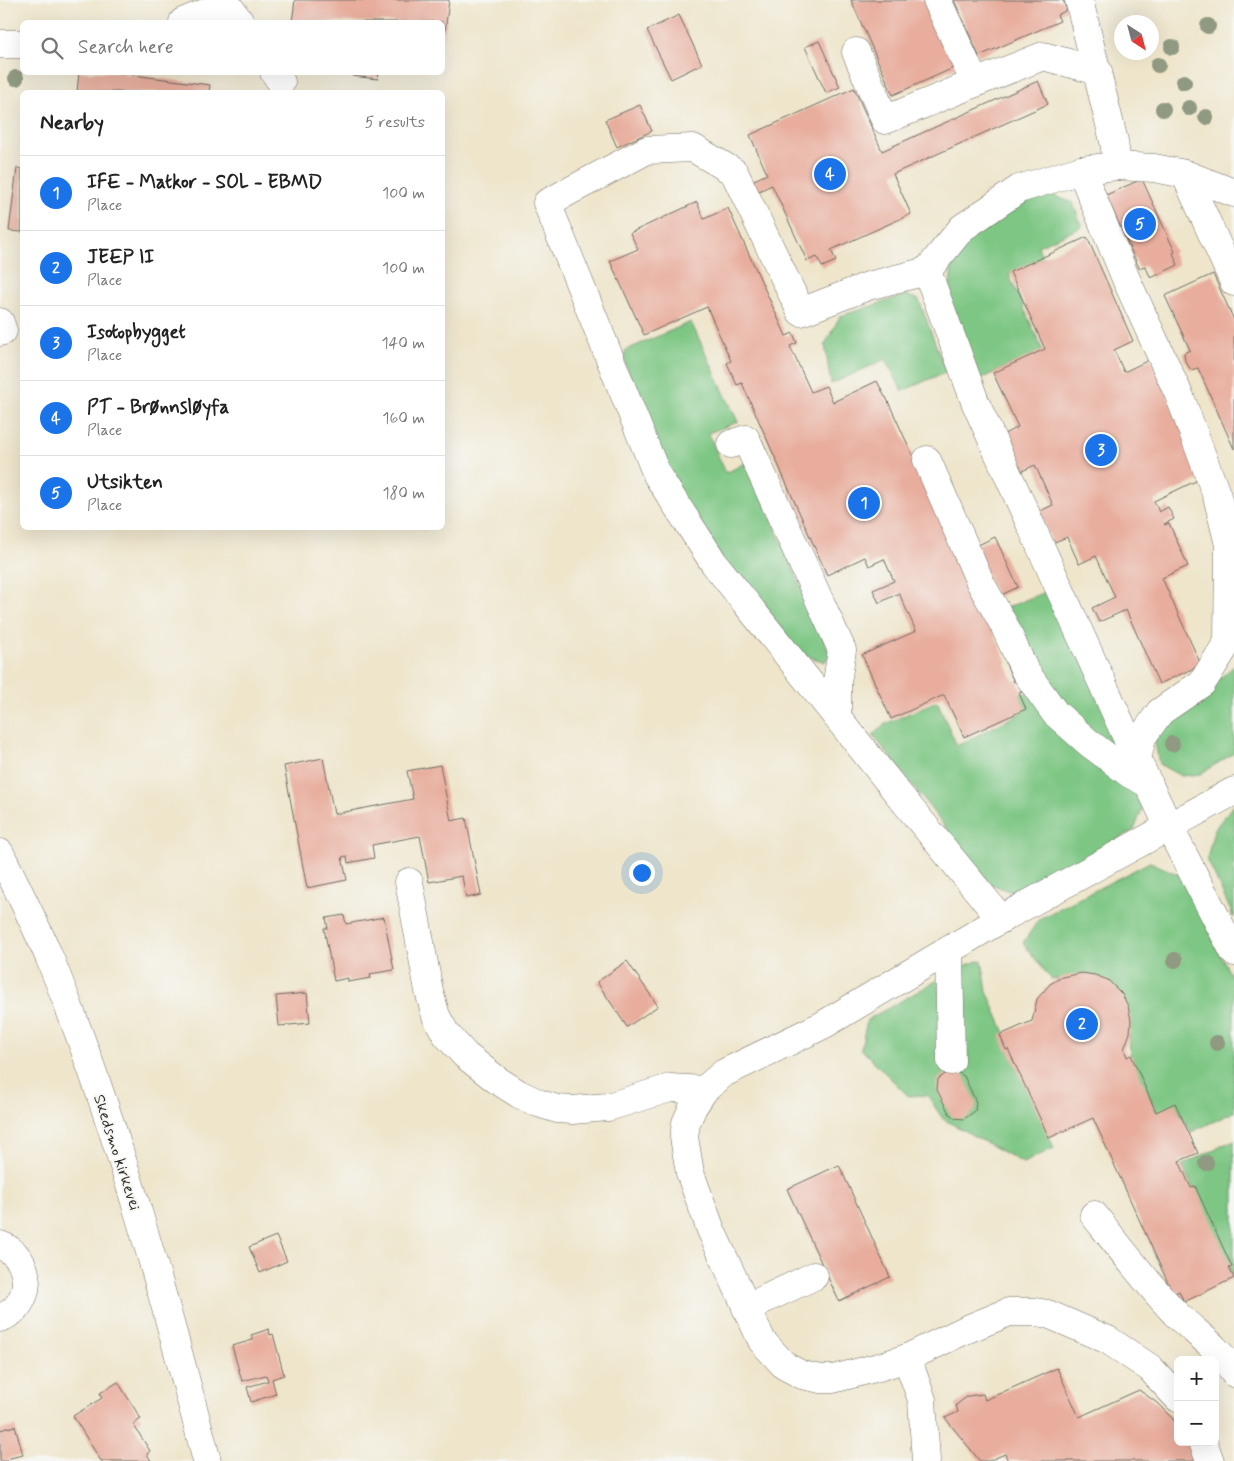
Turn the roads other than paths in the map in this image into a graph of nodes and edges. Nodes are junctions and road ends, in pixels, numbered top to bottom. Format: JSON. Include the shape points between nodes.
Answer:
{"nodes":[{"id":1,"x":937,"y":0,"type":"edge"},
{"id":2,"x":1078,"y":0,"type":"edge"},
{"id":3,"x":233,"y":9,"type":"edge"},
{"id":4,"x":191,"y":20,"type":"edge"},
{"id":5,"x":0,"y":44,"type":"edge"},
{"id":6,"x":20,"y":44,"type":"edge"},
{"id":7,"x":856,"y":52,"type":"dead end"},
{"id":8,"x":1098,"y":71,"type":"junction"},
{"id":9,"x":975,"y":82,"type":"junction"},
{"id":10,"x":1116,"y":166,"type":"junction"},
{"id":11,"x":1081,"y":170,"type":"junction"},
{"id":12,"x":1185,"y":174,"type":"junction"},
{"id":13,"x":1234,"y":193,"type":"edge"},
{"id":14,"x":927,"y":271,"type":"junction"},
{"id":15,"x":1234,"y":282,"type":"edge"},
{"id":16,"x":732,"y":444,"type":"dead end"},
{"id":17,"x":928,"y":460,"type":"dead end"},
{"id":18,"x":837,"y":716,"type":"junction"},
{"id":19,"x":1137,"y":760,"type":"junction"},
{"id":20,"x":1150,"y":785,"type":"junction"},
{"id":21,"x":1234,"y":791,"type":"edge"},
{"id":22,"x":1169,"y":827,"type":"junction"},
{"id":23,"x":0,"y":853,"type":"edge"},
{"id":24,"x":409,"y":882,"type":"dead end"},
{"id":25,"x":1001,"y":919,"type":"junction"},
{"id":26,"x":949,"y":950,"type":"junction"},
{"id":27,"x":1234,"y":952,"type":"edge"},
{"id":28,"x":950,"y":1061,"type":"dead end"},
{"id":29,"x":704,"y":1090,"type":"junction"},
{"id":30,"x":1094,"y":1215,"type":"dead end"},
{"id":31,"x":0,"y":1245,"type":"edge"},
{"id":32,"x":814,"y":1276,"type":"dead end"},
{"id":33,"x":746,"y":1308,"type":"junction"},
{"id":34,"x":0,"y":1318,"type":"edge"},
{"id":35,"x":906,"y":1358,"type":"junction"},
{"id":36,"x":1233,"y":1365,"type":"edge"},
{"id":37,"x":1174,"y":1394,"type":"edge"},
{"id":38,"x":1204,"y":1446,"type":"edge"},
{"id":39,"x":207,"y":1461,"type":"edge"},
{"id":40,"x":926,"y":1461,"type":"edge"},
{"id":41,"x":1210,"y":1461,"type":"edge"}],
"edges":[{"from":1,"to":9,"type":"main road"},
{"from":2,"to":8,"type":"main road"},
{"from":3,"to":4,"type":"main road"},
{"from":5,"to":6,"type":"main road"},
{"from":7,"to":9,"type":"main road","via":[[885,120]]},
{"from":8,"to":9,"type":"main road","via":[[1044,56]]},
{"from":8,"to":10,"type":"main road","via":[[1114,141]]},
{"from":10,"to":11,"type":"main road"},
{"from":10,"to":12,"type":"main road"},
{"from":11,"to":14,"type":"main road","via":[[1020,189],[962,228]]},
{"from":11,"to":19,"type":"main road","via":[[1180,397],[1218,496],[1229,545],[1228,642],[1202,683],[1160,712],[1142,737]]},
{"from":12,"to":13,"type":"main road"},
{"from":12,"to":15,"type":"main road"},
{"from":14,"to":18,"type":"main road","via":[[868,286],[801,312],[734,172],[693,148],[647,150],[547,203],[657,475],[714,563]]},
{"from":14,"to":19,"type":"main road","via":[[976,404]]},
{"from":16,"to":18,"type":"main road","via":[[746,439],[842,650],[837,682]]},
{"from":17,"to":20,"type":"main road","via":[[980,582],[1025,671],[1055,713],[1130,774]]},
{"from":18,"to":25,"type":"main road"},
{"from":19,"to":20,"type":"main road"},
{"from":20,"to":22,"type":"main road"},
{"from":21,"to":22,"type":"main road"},
{"from":22,"to":25,"type":"main road"},
{"from":22,"to":27,"type":"main road"},
{"from":23,"to":39,"type":"main road","name":"Skedsmo kirkevei","via":[[50,959],[106,1115],[150,1255]]},
{"from":24,"to":29,"type":"main road","via":[[436,1016],[446,1034],[466,1055],[497,1080],[538,1103],[572,1110],[608,1107],[670,1088]]},
{"from":25,"to":26,"type":"main road"},
{"from":26,"to":28,"type":"main road"},
{"from":26,"to":29,"type":"main road","via":[[822,1025],[724,1073]]},
{"from":29,"to":33,"type":"main road","via":[[686,1123],[684,1137],[690,1173]]},
{"from":30,"to":36,"type":"main road","via":[[1176,1314]]},
{"from":31,"to":34,"type":"main road","via":[[20,1259],[26,1274],[26,1290],[19,1304]]},
{"from":32,"to":33,"type":"main road"},
{"from":33,"to":35,"type":"main road","via":[[762,1340],[775,1357],[802,1376],[833,1379]]},
{"from":35,"to":37,"type":"main road","via":[[1008,1312],[1035,1312],[1048,1314],[1108,1340],[1150,1368]]},
{"from":35,"to":40,"type":"main road","via":[[922,1400]]},
{"from":38,"to":41,"type":"main road"}]}
